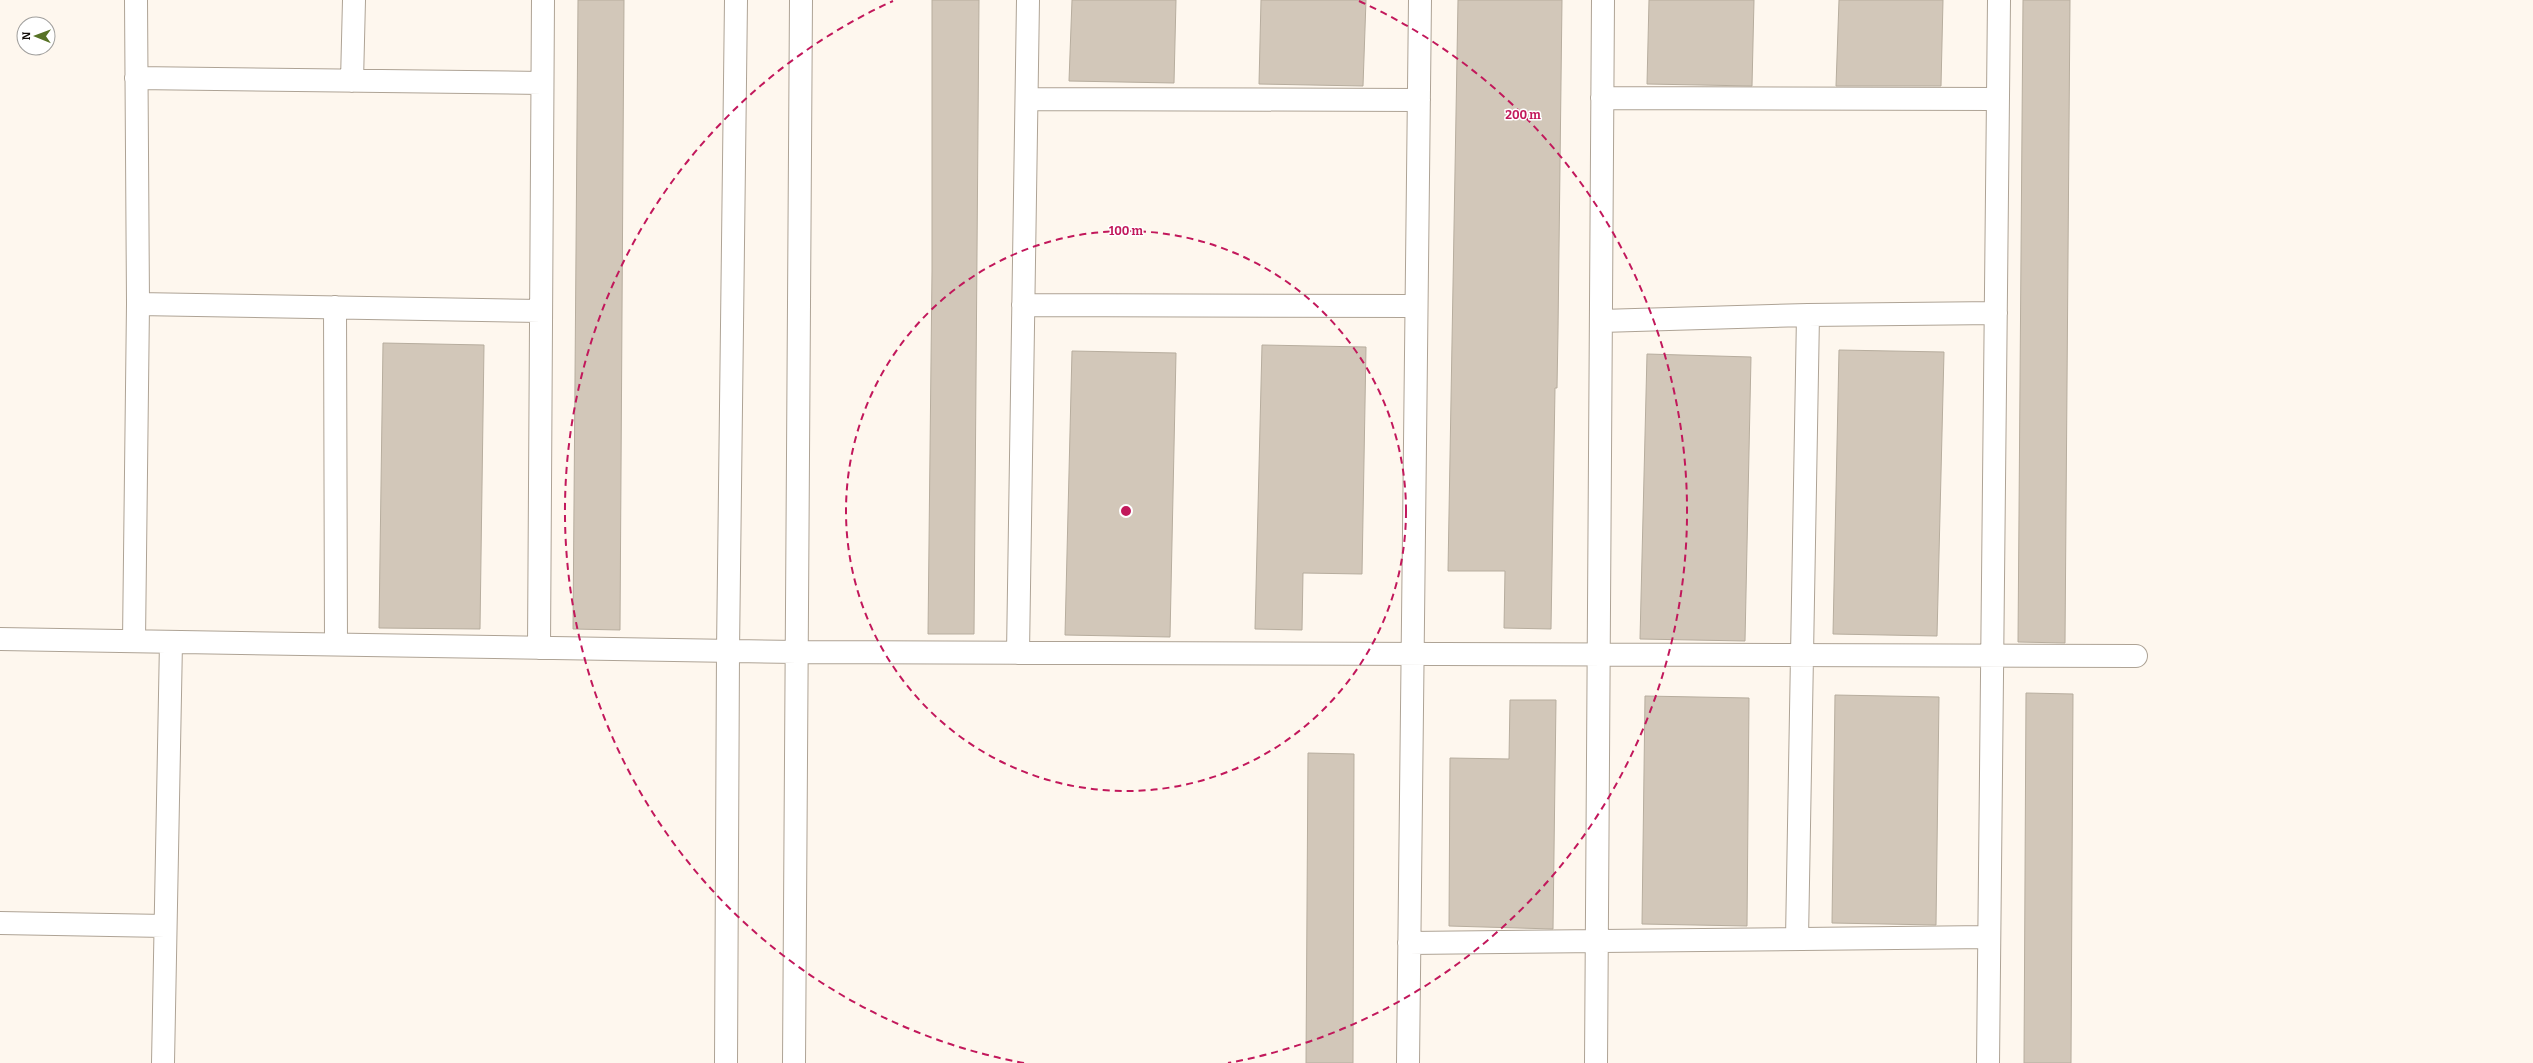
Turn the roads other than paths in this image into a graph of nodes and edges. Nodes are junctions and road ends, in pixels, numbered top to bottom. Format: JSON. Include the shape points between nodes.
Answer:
{"nodes":[{"id":1,"x":136,"y":0,"type":"edge"},
{"id":2,"x":354,"y":0,"type":"edge"},
{"id":3,"x":543,"y":0,"type":"edge"},
{"id":4,"x":736,"y":0,"type":"edge"},
{"id":5,"x":801,"y":0,"type":"edge"},
{"id":6,"x":1028,"y":0,"type":"edge"},
{"id":7,"x":1420,"y":0,"type":"edge"},
{"id":8,"x":1603,"y":0,"type":"edge"},
{"id":9,"x":1999,"y":0,"type":"edge"},
{"id":10,"x":136,"y":78,"type":"junction"},
{"id":11,"x":352,"y":81,"type":"junction"},
{"id":12,"x":542,"y":83,"type":"junction"},
{"id":13,"x":1602,"y":98,"type":"junction"},
{"id":14,"x":1027,"y":99,"type":"junction"},
{"id":15,"x":1998,"y":99,"type":"junction"},
{"id":16,"x":1419,"y":100,"type":"junction"},
{"id":17,"x":138,"y":304,"type":"junction"},
{"id":18,"x":1023,"y":305,"type":"junction"},
{"id":19,"x":1416,"y":306,"type":"junction"},
{"id":20,"x":335,"y":307,"type":"junction"},
{"id":21,"x":541,"y":311,"type":"junction"},
{"id":22,"x":1996,"y":312,"type":"junction"},
{"id":23,"x":1808,"y":315,"type":"junction"},
{"id":24,"x":1601,"y":321,"type":"junction"},
{"id":25,"x":0,"y":639,"type":"edge"},
{"id":26,"x":134,"y":641,"type":"junction"},
{"id":27,"x":170,"y":642,"type":"junction"},
{"id":28,"x":336,"y":644,"type":"junction"},
{"id":29,"x":539,"y":648,"type":"junction"},
{"id":30,"x":728,"y":651,"type":"junction"},
{"id":31,"x":797,"y":652,"type":"junction"},
{"id":32,"x":1018,"y":653,"type":"junction"},
{"id":33,"x":1413,"y":654,"type":"junction"},
{"id":34,"x":1599,"y":655,"type":"junction"},
{"id":35,"x":1802,"y":655,"type":"junction"},
{"id":36,"x":1992,"y":656,"type":"junction"},
{"id":37,"x":2136,"y":656,"type":"dead end"},
{"id":38,"x":0,"y":923,"type":"edge"},
{"id":39,"x":165,"y":926,"type":"junction"},
{"id":40,"x":1989,"y":938,"type":"junction"},
{"id":41,"x":1797,"y":940,"type":"junction"},
{"id":42,"x":1597,"y":941,"type":"junction"},
{"id":43,"x":1409,"y":943,"type":"junction"},
{"id":44,"x":163,"y":1063,"type":"edge"},
{"id":45,"x":726,"y":1063,"type":"edge"},
{"id":46,"x":794,"y":1063,"type":"edge"},
{"id":47,"x":1408,"y":1063,"type":"edge"},
{"id":48,"x":1596,"y":1063,"type":"edge"},
{"id":49,"x":1988,"y":1063,"type":"edge"}],
"edges":[{"from":1,"to":10,"type":"street"},
{"from":2,"to":11,"type":"street"},
{"from":3,"to":12,"type":"street"},
{"from":4,"to":30,"type":"street"},
{"from":5,"to":31,"type":"street"},
{"from":6,"to":14,"type":"street"},
{"from":7,"to":16,"type":"street"},
{"from":8,"to":13,"type":"street"},
{"from":9,"to":15,"type":"street"},
{"from":10,"to":11,"type":"street"},
{"from":10,"to":17,"type":"street"},
{"from":11,"to":12,"type":"street"},
{"from":12,"to":21,"type":"street"},
{"from":13,"to":15,"type":"street"},
{"from":13,"to":24,"type":"street"},
{"from":14,"to":16,"type":"street"},
{"from":14,"to":18,"type":"street"},
{"from":15,"to":22,"type":"street"},
{"from":16,"to":19,"type":"street"},
{"from":17,"to":20,"type":"street"},
{"from":17,"to":26,"type":"street"},
{"from":18,"to":19,"type":"street"},
{"from":18,"to":32,"type":"street"},
{"from":19,"to":33,"type":"street"},
{"from":20,"to":21,"type":"street"},
{"from":20,"to":28,"type":"street"},
{"from":21,"to":29,"type":"street"},
{"from":22,"to":23,"type":"street"},
{"from":22,"to":36,"type":"street"},
{"from":23,"to":24,"type":"street"},
{"from":23,"to":35,"type":"street"},
{"from":24,"to":34,"type":"street"},
{"from":25,"to":26,"type":"street"},
{"from":26,"to":27,"type":"street"},
{"from":27,"to":28,"type":"street"},
{"from":27,"to":39,"type":"street"},
{"from":28,"to":29,"type":"street"},
{"from":29,"to":30,"type":"street"},
{"from":30,"to":31,"type":"street"},
{"from":30,"to":45,"type":"street"},
{"from":31,"to":32,"type":"street"},
{"from":31,"to":46,"type":"street"},
{"from":32,"to":33,"type":"street"},
{"from":33,"to":34,"type":"street"},
{"from":33,"to":43,"type":"street"},
{"from":34,"to":35,"type":"street"},
{"from":34,"to":42,"type":"street"},
{"from":35,"to":36,"type":"street"},
{"from":35,"to":41,"type":"street"},
{"from":36,"to":37,"type":"street"},
{"from":36,"to":40,"type":"street"},
{"from":38,"to":39,"type":"street"},
{"from":39,"to":44,"type":"street"},
{"from":40,"to":41,"type":"street"},
{"from":40,"to":49,"type":"street"},
{"from":41,"to":42,"type":"street"},
{"from":42,"to":43,"type":"street"},
{"from":42,"to":48,"type":"street"},
{"from":43,"to":47,"type":"street"}]}
